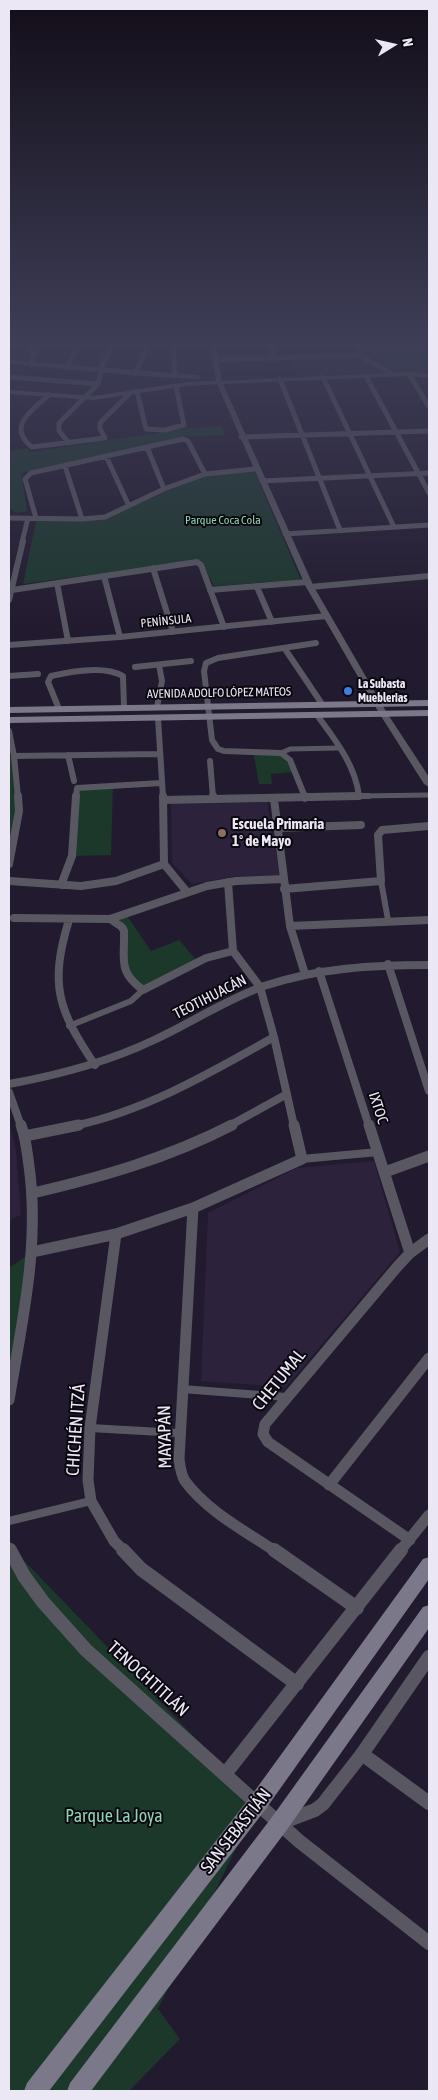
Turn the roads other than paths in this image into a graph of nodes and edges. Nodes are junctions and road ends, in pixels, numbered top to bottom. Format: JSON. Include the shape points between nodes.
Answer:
{"nodes":[{"id":1,"x":26,"y":442,"type":"edge"},
{"id":2,"x":76,"y":442,"type":"edge"},
{"id":3,"x":168,"y":442,"type":"edge"},
{"id":4,"x":189,"y":442,"type":"edge"},
{"id":5,"x":243,"y":442,"type":"edge"},
{"id":6,"x":306,"y":442,"type":"edge"},
{"id":7,"x":354,"y":442,"type":"edge"},
{"id":8,"x":402,"y":442,"type":"edge"},
{"id":9,"x":69,"y":443,"type":"joint"},
{"id":10,"x":147,"y":447,"type":"junction"},
{"id":11,"x":106,"y":456,"type":"junction"},
{"id":12,"x":65,"y":466,"type":"junction"},
{"id":13,"x":255,"y":469,"type":"junction"},
{"id":14,"x":419,"y":473,"type":"junction"},
{"id":15,"x":429,"y":473,"type":"edge"},
{"id":16,"x":205,"y":474,"type":"junction"},
{"id":17,"x":370,"y":476,"type":"junction"},
{"id":18,"x":320,"y":478,"type":"junction"},
{"id":19,"x":262,"y":481,"type":"junction"},
{"id":20,"x":164,"y":489,"type":"junction"},
{"id":21,"x":429,"y":493,"type":"edge"},
{"id":22,"x":129,"y":506,"type":"junction"},
{"id":23,"x":9,"y":511,"type":"edge"},
{"id":24,"x":9,"y":518,"type":"edge"},
{"id":25,"x":21,"y":518,"type":"junction"},
{"id":26,"x":28,"y":518,"type":"junction"},
{"id":27,"x":36,"y":518,"type":"junction"},
{"id":28,"x":82,"y":519,"type":"junction"},
{"id":29,"x":429,"y":526,"type":"edge"},
{"id":30,"x":394,"y":527,"type":"junction"},
{"id":31,"x":340,"y":530,"type":"junction"},
{"id":32,"x":285,"y":534,"type":"junction"},
{"id":33,"x":197,"y":562,"type":"joint"},
{"id":34,"x":153,"y":568,"type":"junction"},
{"id":35,"x":104,"y":576,"type":"junction"},
{"id":36,"x":429,"y":576,"type":"edge"},
{"id":37,"x":57,"y":583,"type":"junction"},
{"id":38,"x":309,"y":585,"type":"junction"},
{"id":39,"x":256,"y":587,"type":"junction"},
{"id":40,"x":12,"y":590,"type":"junction"},
{"id":41,"x":210,"y":590,"type":"junction"},
{"id":42,"x":9,"y":600,"type":"edge"},
{"id":43,"x":326,"y":616,"type":"junction"},
{"id":44,"x":272,"y":622,"type":"junction"},
{"id":45,"x":224,"y":627,"type":"junction"},
{"id":46,"x":173,"y":632,"type":"junction"},
{"id":47,"x":120,"y":637,"type":"junction"},
{"id":48,"x":68,"y":641,"type":"junction"},
{"id":49,"x":316,"y":643,"type":"dead end"},
{"id":50,"x":9,"y":645,"type":"edge"},
{"id":51,"x":285,"y":649,"type":"junction"},
{"id":52,"x":191,"y":661,"type":"dead end"},
{"id":53,"x":159,"y":665,"type":"junction"},
{"id":54,"x":135,"y":667,"type":"dead end"},
{"id":55,"x":38,"y":674,"type":"dead end"},
{"id":56,"x":9,"y":676,"type":"edge"},
{"id":57,"x":377,"y":703,"type":"junction"},
{"id":58,"x":429,"y":703,"type":"edge"},
{"id":59,"x":322,"y":704,"type":"junction"},
{"id":60,"x":207,"y":706,"type":"junction"},
{"id":61,"x":124,"y":707,"type":"junction"},
{"id":62,"x":157,"y":707,"type":"junction"},
{"id":63,"x":59,"y":709,"type":"junction"},
{"id":64,"x":9,"y":710,"type":"edge"},
{"id":65,"x":383,"y":713,"type":"junction"},
{"id":66,"x":429,"y":713,"type":"edge"},
{"id":67,"x":317,"y":715,"type":"junction"},
{"id":68,"x":208,"y":717,"type":"junction"},
{"id":69,"x":158,"y":718,"type":"junction"},
{"id":70,"x":9,"y":720,"type":"edge"},
{"id":71,"x":9,"y":731,"type":"edge"},
{"id":72,"x":339,"y":748,"type":"junction"},
{"id":73,"x":281,"y":753,"type":"junction"},
{"id":74,"x":158,"y":754,"type":"junction"},
{"id":75,"x":68,"y":755,"type":"junction"},
{"id":76,"x":14,"y":756,"type":"junction"},
{"id":77,"x":210,"y":760,"type":"dead end"},
{"id":78,"x":161,"y":783,"type":"junction"},
{"id":79,"x":429,"y":784,"type":"edge"},
{"id":80,"x":76,"y":785,"type":"junction"},
{"id":81,"x":429,"y":795,"type":"edge"},
{"id":82,"x":359,"y":796,"type":"junction"},
{"id":83,"x":274,"y":798,"type":"junction"},
{"id":84,"x":305,"y":798,"type":"junction"},
{"id":85,"x":213,"y":799,"type":"junction"},
{"id":86,"x":163,"y":800,"type":"junction"},
{"id":87,"x":362,"y":825,"type":"dead end"},
{"id":88,"x":429,"y":826,"type":"edge"},
{"id":89,"x":278,"y":828,"type":"junction"},
{"id":90,"x":9,"y":864,"type":"edge"},
{"id":91,"x":164,"y":864,"type":"junction"},
{"id":92,"x":283,"y":879,"type":"junction"},
{"id":93,"x":9,"y":881,"type":"edge"},
{"id":94,"x":381,"y":881,"type":"junction"},
{"id":95,"x":228,"y":882,"type":"junction"},
{"id":96,"x":61,"y":885,"type":"junction"},
{"id":97,"x":284,"y":889,"type":"junction"},
{"id":98,"x":187,"y":892,"type":"junction"},
{"id":99,"x":14,"y":918,"type":"dead end"},
{"id":100,"x":110,"y":919,"type":"junction"},
{"id":101,"x":69,"y":920,"type":"junction"},
{"id":102,"x":388,"y":920,"type":"junction"},
{"id":103,"x":429,"y":920,"type":"edge"},
{"id":104,"x":290,"y":926,"type":"junction"},
{"id":105,"x":233,"y":951,"type":"junction"},
{"id":106,"x":388,"y":964,"type":"junction"},
{"id":107,"x":429,"y":965,"type":"edge"},
{"id":108,"x":319,"y":971,"type":"junction"},
{"id":109,"x":305,"y":974,"type":"junction"},
{"id":110,"x":260,"y":987,"type":"junction"},
{"id":111,"x":143,"y":990,"type":"junction"},
{"id":112,"x":69,"y":1026,"type":"junction"},
{"id":113,"x":274,"y":1037,"type":"junction"},
{"id":114,"x":95,"y":1066,"type":"junction"},
{"id":115,"x":9,"y":1084,"type":"edge"},
{"id":116,"x":429,"y":1091,"type":"edge"},
{"id":117,"x":9,"y":1092,"type":"edge"},
{"id":118,"x":287,"y":1094,"type":"junction"},
{"id":119,"x":25,"y":1136,"type":"junction"},
{"id":120,"x":378,"y":1152,"type":"junction"},
{"id":121,"x":429,"y":1156,"type":"edge"},
{"id":122,"x":302,"y":1159,"type":"junction"},
{"id":123,"x":385,"y":1172,"type":"junction"},
{"id":124,"x":33,"y":1193,"type":"junction"},
{"id":125,"x":193,"y":1208,"type":"junction"},
{"id":126,"x":116,"y":1234,"type":"junction"},
{"id":127,"x":429,"y":1239,"type":"edge"},
{"id":128,"x":32,"y":1252,"type":"junction"},
{"id":129,"x":410,"y":1254,"type":"junction"},
{"id":130,"x":429,"y":1358,"type":"edge"},
{"id":131,"x":182,"y":1389,"type":"junction"},
{"id":132,"x":286,"y":1397,"type":"junction"},
{"id":133,"x":9,"y":1400,"type":"edge"},
{"id":134,"x":90,"y":1428,"type":"junction"},
{"id":135,"x":179,"y":1432,"type":"junction"},
{"id":136,"x":329,"y":1484,"type":"junction"},
{"id":137,"x":92,"y":1501,"type":"junction"},
{"id":138,"x":429,"y":1515,"type":"edge"},
{"id":139,"x":9,"y":1521,"type":"edge"},
{"id":140,"x":410,"y":1540,"type":"junction"},
{"id":141,"x":9,"y":1548,"type":"edge"},
{"id":142,"x":429,"y":1565,"type":"edge"},
{"id":143,"x":357,"y":1608,"type":"junction"},
{"id":144,"x":429,"y":1613,"type":"edge"},
{"id":145,"x":429,"y":1657,"type":"edge"},
{"id":146,"x":425,"y":1671,"type":"edge"},
{"id":147,"x":297,"y":1684,"type":"junction"},
{"id":148,"x":362,"y":1754,"type":"junction"},
{"id":149,"x":226,"y":1773,"type":"junction"},
{"id":150,"x":258,"y":1803,"type":"junction"},
{"id":151,"x":429,"y":1803,"type":"edge"},
{"id":152,"x":279,"y":1824,"type":"junction"},
{"id":153,"x":429,"y":1942,"type":"edge"},
{"id":154,"x":35,"y":2091,"type":"edge"},
{"id":155,"x":78,"y":2091,"type":"edge"}],
"edges":[{"from":1,"to":9,"type":"street","via":[[36,447]]},
{"from":2,"to":9,"type":"street"},
{"from":3,"to":10,"type":"street"},
{"from":4,"to":16,"type":"street"},
{"from":5,"to":13,"type":"street"},
{"from":6,"to":18,"type":"street"},
{"from":7,"to":17,"type":"street"},
{"from":8,"to":14,"type":"street"},
{"from":10,"to":11,"type":"street"},
{"from":10,"to":20,"type":"street"},
{"from":11,"to":12,"type":"street"},
{"from":11,"to":22,"type":"street"},
{"from":12,"to":27,"type":"street","via":[[26,476]]},
{"from":12,"to":28,"type":"street"},
{"from":13,"to":16,"type":"street"},
{"from":13,"to":19,"type":"street"},
{"from":14,"to":15,"type":"street"},
{"from":14,"to":17,"type":"street"},
{"from":14,"to":21,"type":"street"},
{"from":16,"to":20,"type":"street"},
{"from":17,"to":18,"type":"street"},
{"from":17,"to":30,"type":"street"},
{"from":18,"to":19,"type":"street"},
{"from":18,"to":31,"type":"street"},
{"from":19,"to":32,"type":"street"},
{"from":20,"to":22,"type":"street"},
{"from":22,"to":28,"type":"street","via":[[105,517]]},
{"from":23,"to":25,"type":"street"},
{"from":24,"to":25,"type":"street"},
{"from":25,"to":26,"type":"street"},
{"from":26,"to":27,"type":"street"},
{"from":26,"to":40,"type":"street"},
{"from":27,"to":28,"type":"street"},
{"from":29,"to":30,"type":"street"},
{"from":30,"to":31,"type":"street"},
{"from":31,"to":32,"type":"street"},
{"from":32,"to":38,"type":"street"},
{"from":33,"to":34,"type":"street"},
{"from":33,"to":41,"type":"street"},
{"from":34,"to":35,"type":"street"},
{"from":34,"to":46,"type":"street"},
{"from":35,"to":37,"type":"street"},
{"from":35,"to":47,"type":"street"},
{"from":36,"to":38,"type":"street"},
{"from":37,"to":40,"type":"street"},
{"from":37,"to":48,"type":"street"},
{"from":38,"to":39,"type":"street"},
{"from":38,"to":43,"type":"street"},
{"from":39,"to":41,"type":"street"},
{"from":39,"to":44,"type":"street"},
{"from":40,"to":42,"type":"street"},
{"from":41,"to":45,"type":"street"},
{"from":43,"to":44,"type":"street","name":"PENÍNSULA"},
{"from":43,"to":57,"type":"street"},
{"from":44,"to":45,"type":"street","name":"PENÍNSULA"},
{"from":45,"to":46,"type":"street","name":"PENÍNSULA"},
{"from":46,"to":47,"type":"street","name":"PENÍNSULA"},
{"from":47,"to":48,"type":"street","name":"PENÍNSULA"},
{"from":48,"to":50,"type":"street","name":"PENÍNSULA"},
{"from":49,"to":51,"type":"street"},
{"from":51,"to":59,"type":"street"},
{"from":51,"to":60,"type":"street","via":[[218,658],[206,663]]},
{"from":52,"to":53,"type":"street"},
{"from":53,"to":54,"type":"street"},
{"from":53,"to":62,"type":"street","via":[[162,681]]},
{"from":55,"to":56,"type":"street"},
{"from":57,"to":58,"type":"main road","name":"AVENIDA ADOLFO LÓPEZ MATEOS"},
{"from":57,"to":59,"type":"main road","name":"AVENIDA ADOLFO LÓPEZ MATEOS"},
{"from":57,"to":65,"type":"street"},
{"from":59,"to":60,"type":"main road","name":"AVENIDA ADOLFO LÓPEZ MATEOS"},
{"from":60,"to":62,"type":"main road","name":"AVENIDA ADOLFO LÓPEZ MATEOS"},
{"from":60,"to":68,"type":"street"},
{"from":61,"to":62,"type":"main road","name":"AVENIDA ADOLFO LÓPEZ MATEOS"},
{"from":61,"to":63,"type":"main road","name":"AVENIDA ADOLFO LÓPEZ MATEOS"},
{"from":61,"to":63,"type":"street","via":[[124,681],[120,673],[73,672],[51,676],[48,682]]},
{"from":63,"to":64,"type":"main road","name":"AVENIDA ADOLFO LÓPEZ MATEOS"},
{"from":65,"to":66,"type":"main road","name":"AVENIDA ADOLFO LÓPEZ MATEOS"},
{"from":65,"to":67,"type":"main road","name":"AVENIDA ADOLFO LÓPEZ MATEOS"},
{"from":65,"to":79,"type":"street"},
{"from":67,"to":68,"type":"main road","name":"AVENIDA ADOLFO LÓPEZ MATEOS"},
{"from":67,"to":72,"type":"street"},
{"from":68,"to":69,"type":"main road","name":"AVENIDA ADOLFO LÓPEZ MATEOS"},
{"from":68,"to":73,"type":"street","via":[[212,740],[218,749]]},
{"from":69,"to":70,"type":"main road","name":"AVENIDA ADOLFO LÓPEZ MATEOS"},
{"from":69,"to":74,"type":"street"},
{"from":71,"to":76,"type":"street"},
{"from":72,"to":73,"type":"street","via":[[290,749]]},
{"from":72,"to":82,"type":"street","via":[[356,777]]},
{"from":73,"to":84,"type":"street","via":[[290,760]]},
{"from":74,"to":75,"type":"street"},
{"from":74,"to":78,"type":"street"},
{"from":75,"to":76,"type":"street"},
{"from":75,"to":80,"type":"street"},
{"from":76,"to":90,"type":"street","via":[[18,811]]},
{"from":77,"to":85,"type":"street"},
{"from":78,"to":80,"type":"street"},
{"from":78,"to":86,"type":"street"},
{"from":80,"to":96,"type":"street","via":[[72,856]]},
{"from":81,"to":82,"type":"street"},
{"from":82,"to":84,"type":"street"},
{"from":83,"to":84,"type":"street"},
{"from":83,"to":85,"type":"street"},
{"from":83,"to":89,"type":"street"},
{"from":85,"to":86,"type":"street"},
{"from":86,"to":91,"type":"street"},
{"from":87,"to":89,"type":"street"},
{"from":88,"to":94,"type":"street","via":[[382,830],[378,835]]},
{"from":89,"to":92,"type":"street"},
{"from":91,"to":96,"type":"street","via":[[106,883],[75,887]]},
{"from":91,"to":98,"type":"street"},
{"from":92,"to":95,"type":"street"},
{"from":92,"to":97,"type":"street"},
{"from":93,"to":96,"type":"street"},
{"from":94,"to":97,"type":"street"},
{"from":94,"to":102,"type":"street"},
{"from":95,"to":98,"type":"street"},
{"from":95,"to":105,"type":"street"},
{"from":97,"to":104,"type":"street"},
{"from":98,"to":100,"type":"street"},
{"from":99,"to":101,"type":"street"},
{"from":100,"to":101,"type":"street"},
{"from":100,"to":111,"type":"street","via":[[124,931],[123,966],[126,976]]},
{"from":101,"to":112,"type":"street","via":[[59,947],[56,974]]},
{"from":102,"to":103,"type":"street"},
{"from":102,"to":104,"type":"street"},
{"from":104,"to":109,"type":"street"},
{"from":105,"to":110,"type":"street"},
{"from":105,"to":111,"type":"street","via":[[206,958]]},
{"from":106,"to":107,"type":"street","name":"TEOTIHUACÁN"},
{"from":106,"to":108,"type":"street","name":"TEOTIHUACÁN"},
{"from":106,"to":116,"type":"street"},
{"from":108,"to":109,"type":"street","name":"TEOTIHUACÁN"},
{"from":108,"to":120,"type":"street","name":"IXTOC"},
{"from":109,"to":110,"type":"street","name":"TEOTIHUACÁN"},
{"from":110,"to":113,"type":"street"},
{"from":110,"to":114,"type":"street","name":"TEOTIHUACÁN"},
{"from":111,"to":112,"type":"street","via":[[131,1001]]},
{"from":112,"to":114,"type":"street"},
{"from":113,"to":118,"type":"street"},
{"from":113,"to":119,"type":"street","via":[[196,1080],[140,1105],[87,1123]]},
{"from":114,"to":115,"type":"street","name":"TEOTIHUACÁN"},
{"from":117,"to":119,"type":"street"},
{"from":118,"to":122,"type":"street"},
{"from":118,"to":124,"type":"street","via":[[241,1121],[171,1154]]},
{"from":119,"to":124,"type":"street"},
{"from":120,"to":122,"type":"street"},
{"from":120,"to":123,"type":"street","name":"IXTOC"},
{"from":121,"to":123,"type":"street"},
{"from":122,"to":125,"type":"street"},
{"from":123,"to":129,"type":"street","name":"IXTOC"},
{"from":124,"to":128,"type":"street"},
{"from":125,"to":126,"type":"street"},
{"from":125,"to":131,"type":"street","name":"MAYAPÁN"},
{"from":126,"to":128,"type":"street"},
{"from":126,"to":134,"type":"street","name":"CHICHÉN ITZÁ"},
{"from":127,"to":129,"type":"street","name":"CHETUMAL"},
{"from":128,"to":133,"type":"street"},
{"from":129,"to":132,"type":"street","name":"CHETUMAL"},
{"from":130,"to":136,"type":"street"},
{"from":131,"to":132,"type":"street"},
{"from":131,"to":135,"type":"street","name":"MAYAPÁN"},
{"from":132,"to":136,"type":"street","name":"CHETUMAL","via":[[265,1424],[262,1430],[264,1437]]},
{"from":134,"to":135,"type":"street"},
{"from":134,"to":137,"type":"street","name":"CHICHÉN ITZÁ","via":[[88,1460]]},
{"from":135,"to":143,"type":"street","name":"MAYAPÁN","via":[[181,1473],[198,1497]]},
{"from":136,"to":140,"type":"street","name":"CHETUMAL"},
{"from":137,"to":139,"type":"street"},
{"from":137,"to":147,"type":"street","name":"CHICHÉN ITZÁ","via":[[114,1540],[141,1569]]},
{"from":138,"to":140,"type":"street"},
{"from":140,"to":143,"type":"street"},
{"from":141,"to":149,"type":"street","name":"TENOCHTITLÁN","via":[[29,1584],[62,1626]]},
{"from":142,"to":150,"type":"main road","name":"SAN SEBASTIÁN"},
{"from":143,"to":147,"type":"street"},
{"from":144,"to":152,"type":"main road","name":"SAN SEBASTIÁN"},
{"from":145,"to":146,"type":"street","name":"SAN SEBASTIÁN"},
{"from":146,"to":148,"type":"street","name":"SAN SEBASTIÁN"},
{"from":147,"to":149,"type":"street"},
{"from":148,"to":151,"type":"street"},
{"from":148,"to":152,"type":"street","name":"SAN SEBASTIÁN","via":[[323,1804]]},
{"from":149,"to":150,"type":"street","name":"TENOCHTITLÁN"},
{"from":150,"to":152,"type":"street","name":"TENOCHTITLÁN"},
{"from":150,"to":154,"type":"main road","name":"SAN SEBASTIÁN"},
{"from":152,"to":153,"type":"street"},
{"from":152,"to":155,"type":"main road","name":"SAN SEBASTIÁN"}]}
